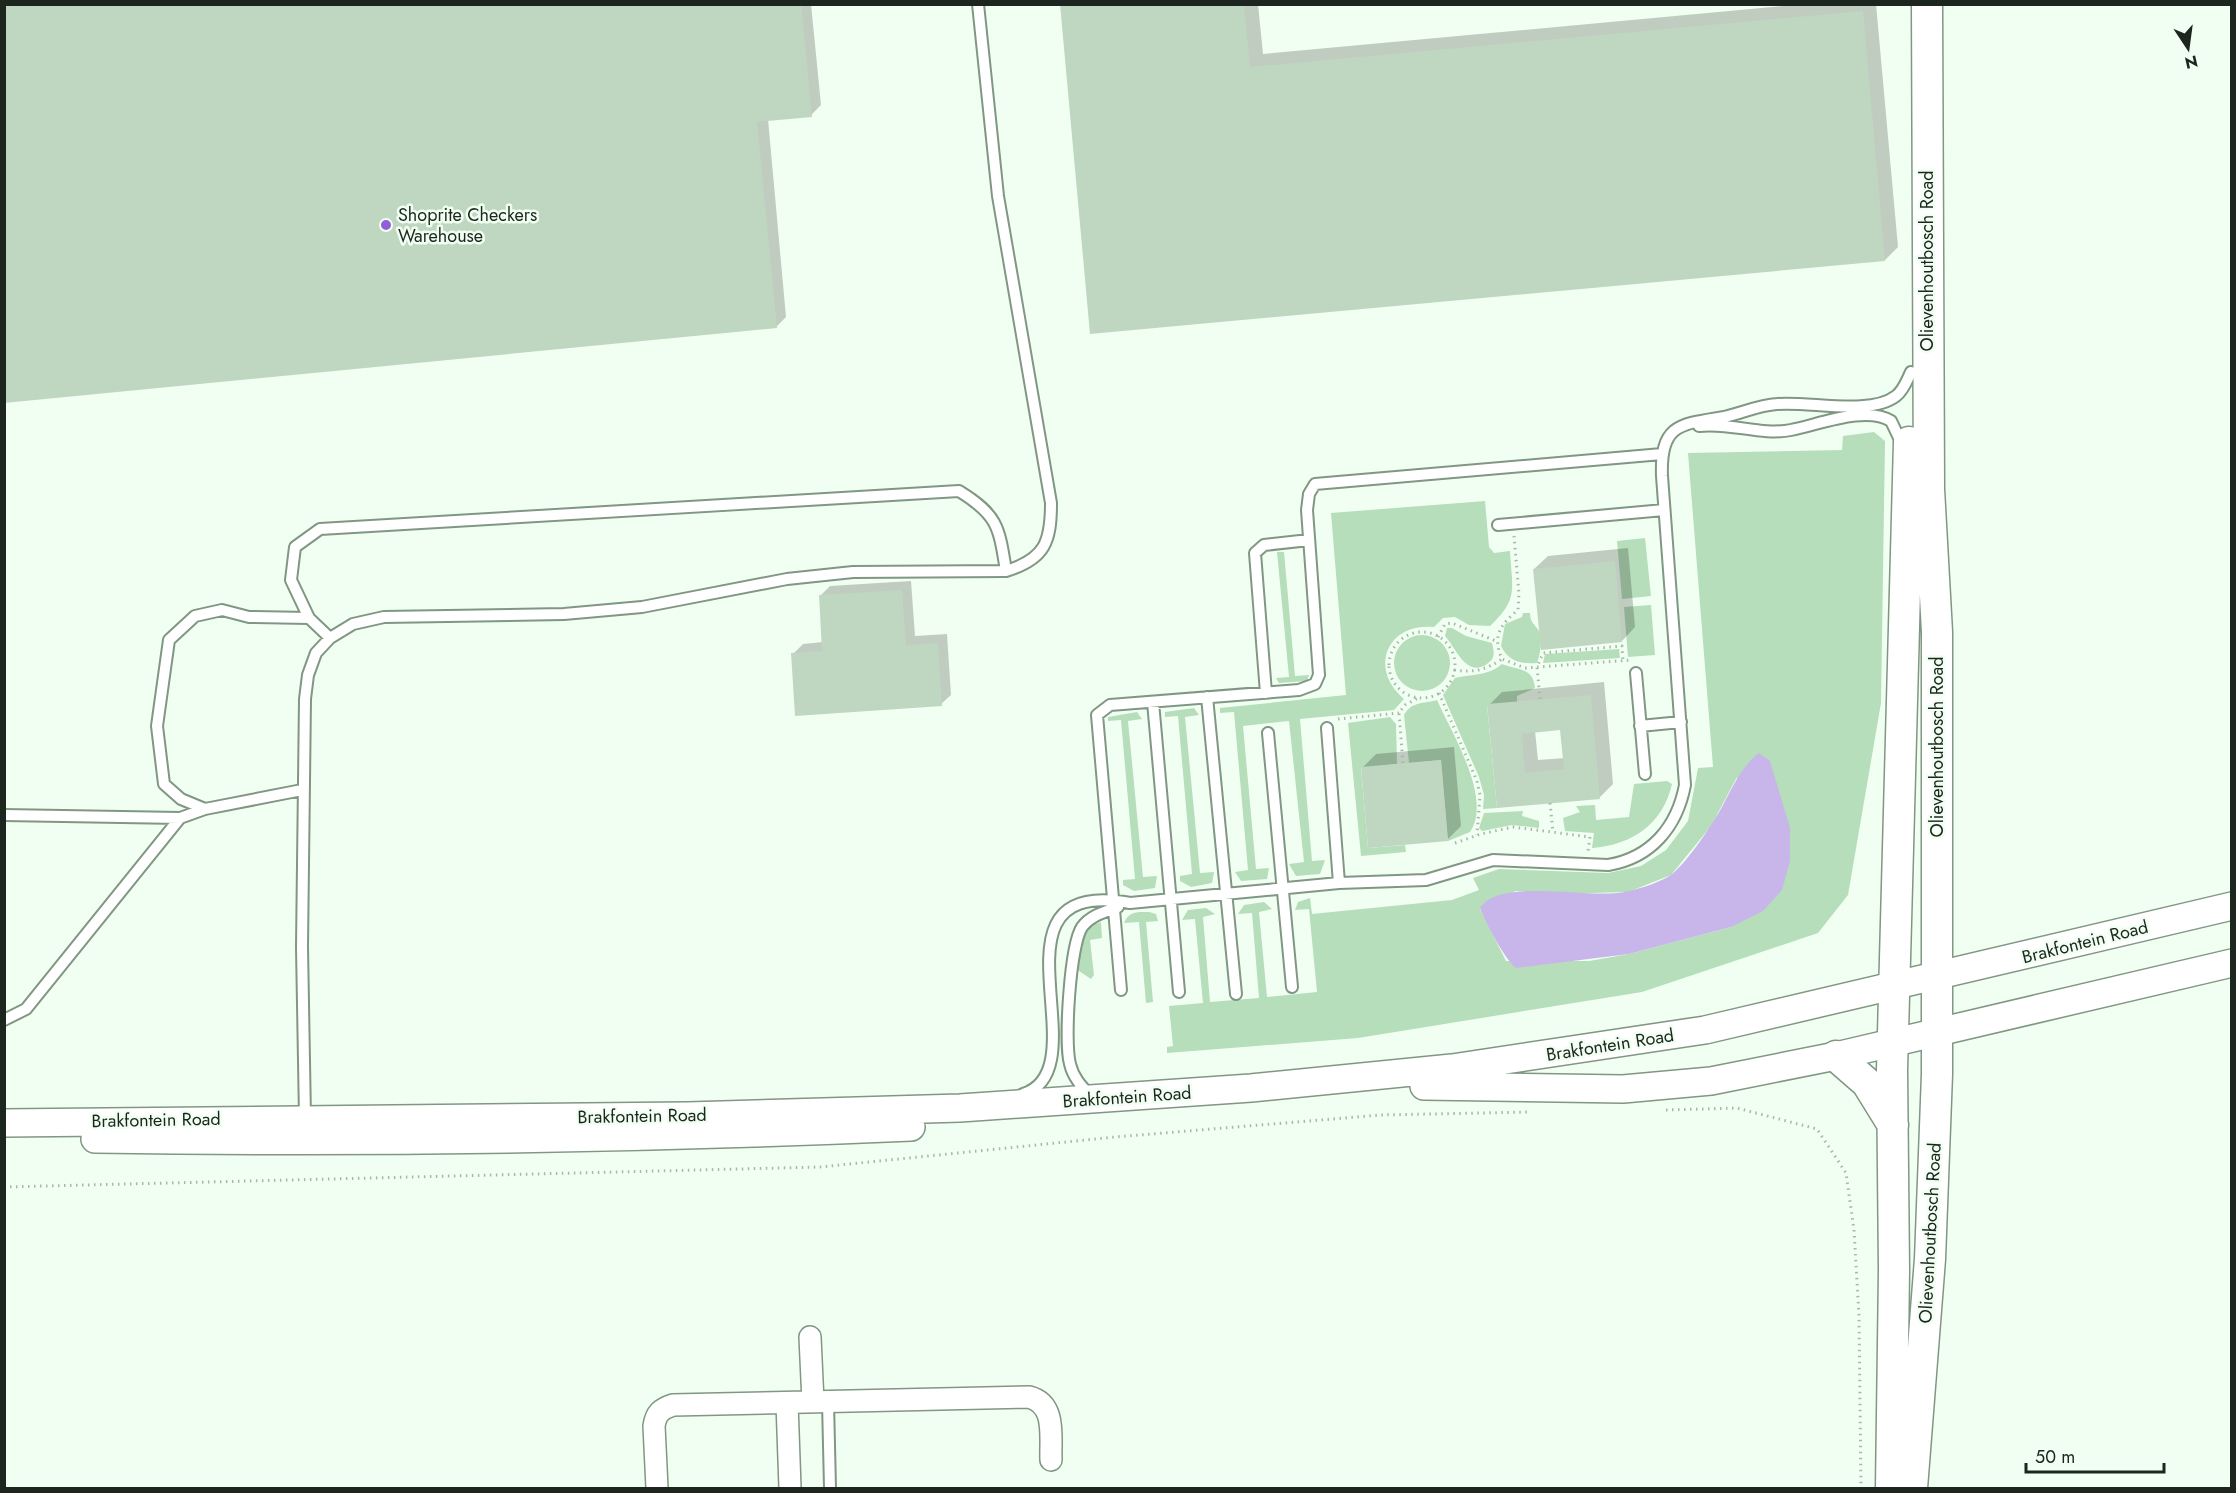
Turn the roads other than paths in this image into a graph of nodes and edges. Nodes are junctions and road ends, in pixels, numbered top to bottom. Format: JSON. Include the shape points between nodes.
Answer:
{"nodes":[{"id":1,"x":978,"y":4,"type":"edge"},
{"id":2,"x":1916,"y":4,"type":"edge"},
{"id":3,"x":1927,"y":4,"type":"edge"},
{"id":4,"x":1911,"y":372,"type":"junction"},
{"id":5,"x":1670,"y":436,"type":"junction"},
{"id":6,"x":1662,"y":454,"type":"junction"},
{"id":7,"x":1908,"y":465,"type":"junction"},
{"id":8,"x":1664,"y":510,"type":"junction"},
{"id":9,"x":1498,"y":525,"type":"dead end"},
{"id":10,"x":1309,"y":540,"type":"junction"},
{"id":11,"x":1006,"y":571,"type":"junction"},
{"id":12,"x":309,"y":618,"type":"junction"},
{"id":13,"x":330,"y":638,"type":"junction"},
{"id":14,"x":1636,"y":673,"type":"road end"},
{"id":15,"x":1266,"y":693,"type":"junction"},
{"id":16,"x":1207,"y":698,"type":"junction"},
{"id":17,"x":1153,"y":702,"type":"junction"},
{"id":18,"x":1681,"y":722,"type":"junction"},
{"id":19,"x":1641,"y":726,"type":"junction"},
{"id":20,"x":1327,"y":728,"type":"road end"},
{"id":21,"x":1268,"y":733,"type":"dead end"},
{"id":22,"x":1645,"y":774,"type":"dead end"},
{"id":23,"x":302,"y":790,"type":"junction"},
{"id":24,"x":205,"y":809,"type":"junction"},
{"id":25,"x":4,"y":815,"type":"edge"},
{"id":26,"x":180,"y":818,"type":"junction"},
{"id":27,"x":1339,"y":883,"type":"junction"},
{"id":28,"x":1284,"y":888,"type":"junction"},
{"id":29,"x":1227,"y":894,"type":"junction"},
{"id":30,"x":1169,"y":900,"type":"junction"},
{"id":31,"x":1112,"y":905,"type":"junction"},
{"id":32,"x":2232,"y":906,"type":"edge"},
{"id":33,"x":2232,"y":963,"type":"edge"},
{"id":34,"x":1937,"y":978,"type":"junction"},
{"id":35,"x":1292,"y":987,"type":"dead end"},
{"id":36,"x":1894,"y":988,"type":"junction"},
{"id":37,"x":1120,"y":990,"type":"dead end"},
{"id":38,"x":1179,"y":992,"type":"dead end"},
{"id":39,"x":1236,"y":994,"type":"dead end"},
{"id":40,"x":4,"y":1020,"type":"edge"},
{"id":41,"x":1937,"y":1032,"type":"junction"},
{"id":42,"x":1893,"y":1042,"type":"junction"},
{"id":43,"x":1836,"y":1056,"type":"junction"},
{"id":44,"x":1094,"y":1100,"type":"junction"},
{"id":45,"x":960,"y":1108,"type":"junction"},
{"id":46,"x":304,"y":1118,"type":"junction"},
{"id":47,"x":4,"y":1123,"type":"edge"},
{"id":48,"x":1893,"y":1125,"type":"junction"},
{"id":49,"x":4,"y":1137,"type":"edge"},
{"id":50,"x":505,"y":1139,"type":"junction"},
{"id":51,"x":810,"y":1337,"type":"dead end"},
{"id":52,"x":820,"y":1402,"type":"junction"},
{"id":53,"x":787,"y":1403,"type":"junction"},
{"id":54,"x":1051,"y":1460,"type":"dead end"},
{"id":55,"x":657,"y":1488,"type":"edge"},
{"id":56,"x":790,"y":1488,"type":"edge"},
{"id":57,"x":830,"y":1488,"type":"edge"},
{"id":58,"x":1891,"y":1488,"type":"edge"},
{"id":59,"x":1911,"y":1488,"type":"edge"}],
"edges":[{"from":1,"to":11,"type":"lane","via":[[998,196],[1051,503],[1046,544],[1022,566]]},
{"from":2,"to":4,"type":"main road","name":"Olievenhoutbosch Road"},
{"from":3,"to":34,"type":"main road","name":"Olievenhoutbosch Road","via":[[1929,489],[1937,632]]},
{"from":4,"to":5,"type":"lane","via":[[1896,396],[1875,404],[1768,405],[1685,423]]},
{"from":4,"to":7,"type":"main road","name":"Olievenhoutbosch Road"},
{"from":5,"to":6,"type":"lane"},
{"from":5,"to":7,"type":"lane","via":[[1695,427],[1717,425],[1783,432],[1872,414],[1891,420]]},
{"from":6,"to":8,"type":"lane"},
{"from":6,"to":10,"type":"lane","via":[[1322,482],[1315,484],[1309,494]]},
{"from":7,"to":36,"type":"main road","name":"Olievenhoutbosch Road"},
{"from":8,"to":9,"type":"lane"},
{"from":8,"to":18,"type":"lane"},
{"from":10,"to":15,"type":"lane","via":[[1318,679],[1307,689]]},
{"from":10,"to":15,"type":"lane","via":[[1264,545],[1256,553]]},
{"from":11,"to":12,"type":"lane","via":[[1000,533],[984,506],[959,491],[320,530],[295,547],[291,580]]},
{"from":11,"to":13,"type":"lane","via":[[853,572],[787,579],[642,607],[564,614],[384,616],[353,624]]},
{"from":12,"to":13,"type":"lane"},
{"from":12,"to":24,"type":"lane","via":[[249,617],[222,610],[195,616],[169,640],[156,726],[164,784],[181,799]]},
{"from":13,"to":23,"type":"lane","via":[[316,653],[308,675]]},
{"from":14,"to":19,"type":"lane"},
{"from":15,"to":16,"type":"lane"},
{"from":16,"to":17,"type":"lane"},
{"from":16,"to":29,"type":"lane"},
{"from":17,"to":30,"type":"lane"},
{"from":17,"to":31,"type":"lane","via":[[1110,705],[1097,715]]},
{"from":18,"to":19,"type":"lane"},
{"from":18,"to":27,"type":"lane","via":[[1685,778],[1681,803],[1664,835],[1635,857],[1595,865],[1493,860],[1426,880]]},
{"from":19,"to":22,"type":"lane"},
{"from":20,"to":27,"type":"lane"},
{"from":21,"to":28,"type":"lane"},
{"from":23,"to":24,"type":"lane"},
{"from":23,"to":46,"type":"lane"},
{"from":24,"to":26,"type":"lane"},
{"from":25,"to":26,"type":"lane"},
{"from":26,"to":40,"type":"lane","via":[[26,1009]]},
{"from":27,"to":28,"type":"lane"},
{"from":28,"to":29,"type":"lane"},
{"from":28,"to":35,"type":"lane"},
{"from":29,"to":30,"type":"lane"},
{"from":29,"to":39,"type":"lane"},
{"from":30,"to":31,"type":"lane"},
{"from":30,"to":38,"type":"lane"},
{"from":31,"to":37,"type":"lane"},
{"from":31,"to":44,"type":"lane","via":[[1087,922],[1074,948],[1068,1055],[1074,1076]]},
{"from":31,"to":45,"type":"lane","via":[[1084,902],[1063,914],[1053,931],[1051,1050],[1046,1078],[1032,1091],[988,1098]]},
{"from":32,"to":34,"type":"street","name":"Brakfontein Road"},
{"from":33,"to":41,"type":"street","name":"Brakfontein Road"},
{"from":34,"to":36,"type":"street","name":"Brakfontein Road"},
{"from":34,"to":41,"type":"main road","name":"Olievenhoutbosch Road"},
{"from":36,"to":42,"type":"main road","name":"Olievenhoutbosch Road"},
{"from":36,"to":44,"type":"street","name":"Brakfontein Road","via":[[1705,1030],[1581,1050],[1452,1068]]},
{"from":41,"to":42,"type":"street","name":"Brakfontein Road"},
{"from":41,"to":59,"type":"main road","name":"Olievenhoutbosch Road","via":[[1930,1259]]},
{"from":42,"to":43,"type":"street","name":"Brakfontein Road"},
{"from":42,"to":48,"type":"main road","name":"Olievenhoutbosch Road"},
{"from":43,"to":48,"type":"main road","via":[[1867,1083]]},
{"from":43,"to":50,"type":"street","name":"Brakfontein Road","via":[[1739,1077],[1644,1087],[1386,1087],[962,1125],[688,1137]]},
{"from":44,"to":45,"type":"street","name":"Brakfontein Road"},
{"from":45,"to":46,"type":"street","name":"Brakfontein Road","via":[[688,1116]]},
{"from":46,"to":47,"type":"street","name":"Brakfontein Road"},
{"from":46,"to":50,"type":"street","via":[[322,1129],[489,1128]]},
{"from":48,"to":58,"type":"main road","name":"Olievenhoutbosch Road"},
{"from":49,"to":50,"type":"street","name":"Brakfontein Road","via":[[305,1142]]},
{"from":51,"to":52,"type":"street"},
{"from":52,"to":53,"type":"street"},
{"from":52,"to":54,"type":"street","via":[[1029,1397],[1046,1406]]},
{"from":52,"to":57,"type":"lane"},
{"from":53,"to":55,"type":"street","via":[[663,1408],[654,1425]]},
{"from":53,"to":56,"type":"street"}]}
